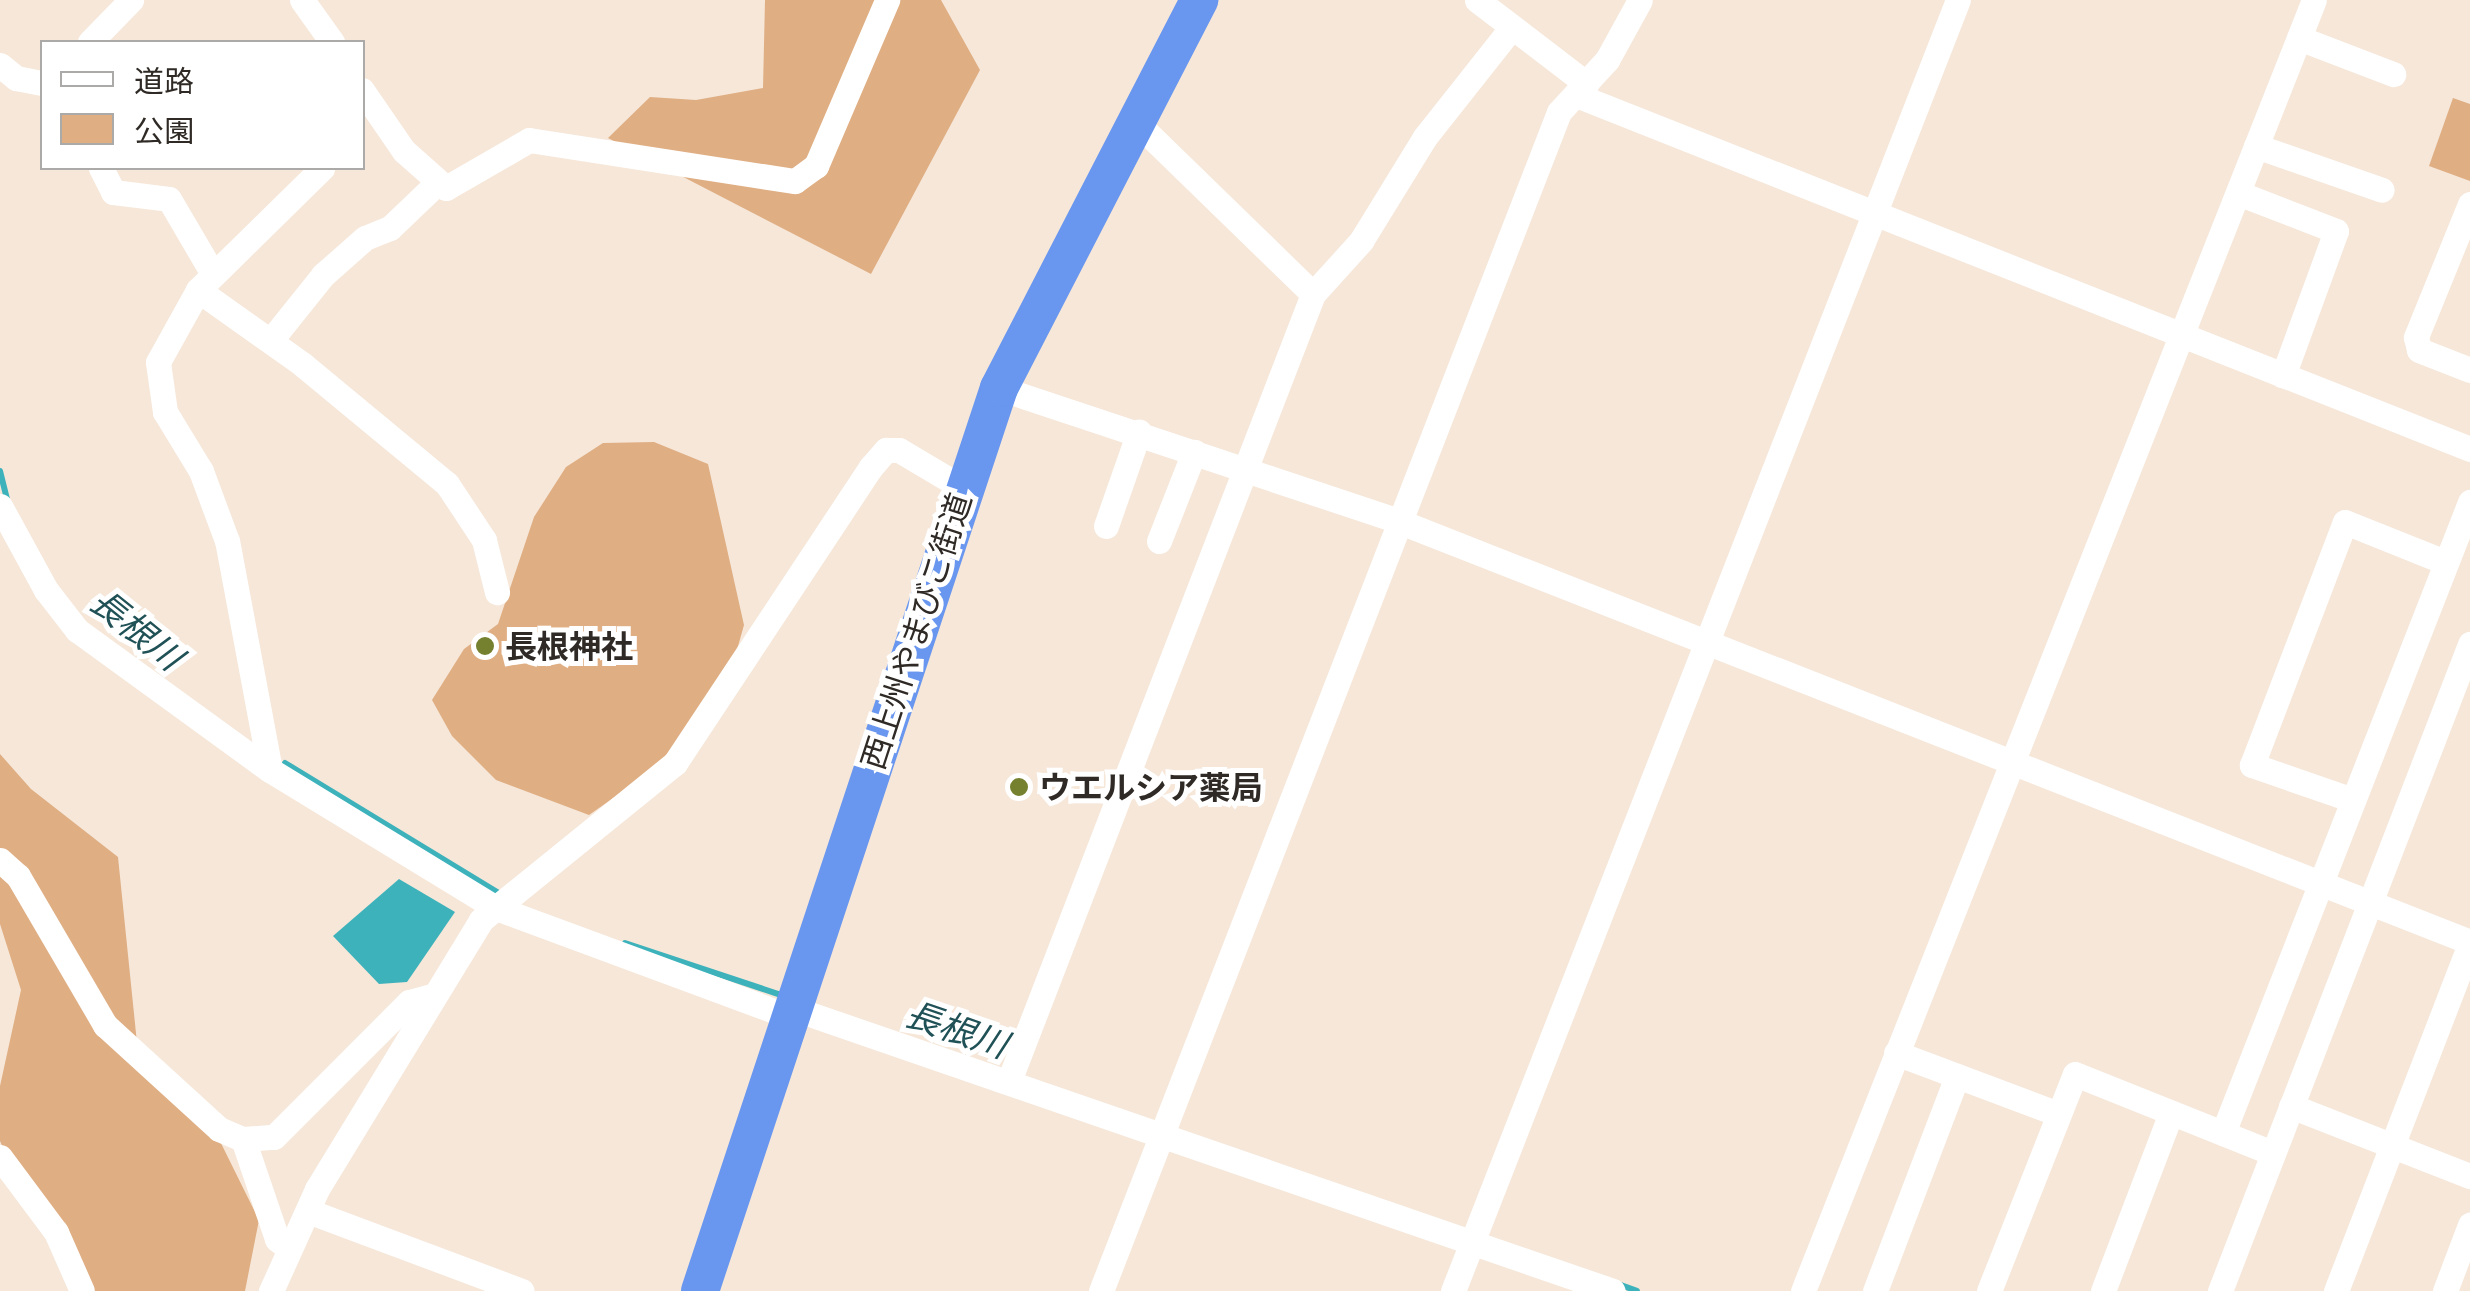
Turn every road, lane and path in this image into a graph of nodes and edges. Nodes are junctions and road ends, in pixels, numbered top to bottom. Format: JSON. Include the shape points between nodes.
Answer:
{"nodes":[{"id":1,"x":131,"y":0,"type":"edge"},
{"id":2,"x":302,"y":0,"type":"edge"},
{"id":3,"x":887,"y":0,"type":"edge"},
{"id":4,"x":1199,"y":0,"type":"edge"},
{"id":5,"x":1477,"y":0,"type":"edge"},
{"id":6,"x":1640,"y":0,"type":"edge"},
{"id":7,"x":1958,"y":0,"type":"edge"},
{"id":8,"x":2314,"y":0,"type":"edge"},
{"id":9,"x":1512,"y":27,"type":"junction"},
{"id":10,"x":2299,"y":38,"type":"junction"},
{"id":11,"x":92,"y":40,"type":"edge"},
{"id":12,"x":331,"y":40,"type":"edge"},
{"id":13,"x":0,"y":66,"type":"edge"},
{"id":14,"x":2393,"y":74,"type":"dead end"},
{"id":15,"x":40,"y":89,"type":"edge"},
{"id":16,"x":1582,"y":90,"type":"junction"},
{"id":17,"x":1135,"y":121,"type":"junction"},
{"id":18,"x":371,"y":125,"type":"edge"},
{"id":19,"x":2256,"y":146,"type":"junction"},
{"id":20,"x":102,"y":170,"type":"edge"},
{"id":21,"x":320,"y":170,"type":"edge"},
{"id":22,"x":436,"y":184,"type":"junction"},
{"id":23,"x":2382,"y":190,"type":"dead end"},
{"id":24,"x":2238,"y":193,"type":"junction"},
{"id":25,"x":2470,"y":204,"type":"edge"},
{"id":26,"x":1878,"y":210,"type":"junction"},
{"id":27,"x":206,"y":282,"type":"junction"},
{"id":28,"x":1313,"y":294,"type":"junction"},
{"id":29,"x":2183,"y":337,"type":"junction"},
{"id":30,"x":270,"y":340,"type":"junction"},
{"id":31,"x":2470,"y":370,"type":"edge"},
{"id":32,"x":2283,"y":376,"type":"junction"},
{"id":33,"x":999,"y":388,"type":"junction"},
{"id":34,"x":1139,"y":432,"type":"junction"},
{"id":35,"x":2470,"y":449,"type":"edge"},
{"id":36,"x":1194,"y":452,"type":"junction"},
{"id":37,"x":1242,"y":468,"type":"junction"},
{"id":38,"x":963,"y":488,"type":"junction"},
{"id":39,"x":2470,"y":502,"type":"edge"},
{"id":40,"x":0,"y":506,"type":"edge"},
{"id":41,"x":1398,"y":522,"type":"junction"},
{"id":42,"x":1106,"y":526,"type":"dead end"},
{"id":43,"x":1160,"y":541,"type":"dead end"},
{"id":44,"x":2454,"y":558,"type":"edge"},
{"id":45,"x":498,"y":592,"type":"dead end"},
{"id":46,"x":1707,"y":640,"type":"junction"},
{"id":47,"x":2470,"y":644,"type":"edge"},
{"id":48,"x":2014,"y":762,"type":"junction"},
{"id":49,"x":270,"y":770,"type":"junction"},
{"id":50,"x":2350,"y":799,"type":"junction"},
{"id":51,"x":0,"y":860,"type":"edge"},
{"id":52,"x":2320,"y":879,"type":"junction"},
{"id":53,"x":2371,"y":902,"type":"junction"},
{"id":54,"x":496,"y":908,"type":"junction"},
{"id":55,"x":2470,"y":942,"type":"edge"},
{"id":56,"x":432,"y":996,"type":"junction"},
{"id":57,"x":791,"y":1012,"type":"junction"},
{"id":58,"x":1896,"y":1054,"type":"junction"},
{"id":59,"x":1956,"y":1076,"type":"junction"},
{"id":60,"x":1009,"y":1081,"type":"junction"},
{"id":61,"x":2291,"y":1106,"type":"junction"},
{"id":62,"x":2171,"y":1113,"type":"junction"},
{"id":63,"x":2058,"y":1114,"type":"junction"},
{"id":64,"x":1162,"y":1133,"type":"junction"},
{"id":65,"x":2222,"y":1133,"type":"junction"},
{"id":66,"x":243,"y":1139,"type":"junction"},
{"id":67,"x":2392,"y":1145,"type":"junction"},
{"id":68,"x":2273,"y":1153,"type":"junction"},
{"id":69,"x":0,"y":1157,"type":"edge"},
{"id":70,"x":2470,"y":1176,"type":"edge"},
{"id":71,"x":308,"y":1211,"type":"junction"},
{"id":72,"x":2470,"y":1225,"type":"edge"},
{"id":73,"x":1472,"y":1242,"type":"junction"},
{"id":74,"x":287,"y":1247,"type":"junction"},
{"id":75,"x":466,"y":1281,"type":"edge"},
{"id":76,"x":82,"y":1291,"type":"edge"},
{"id":77,"x":271,"y":1291,"type":"edge"},
{"id":78,"x":522,"y":1291,"type":"edge"},
{"id":79,"x":700,"y":1291,"type":"edge"},
{"id":80,"x":1101,"y":1291,"type":"edge"},
{"id":81,"x":1454,"y":1291,"type":"edge"},
{"id":82,"x":1612,"y":1291,"type":"edge"},
{"id":83,"x":1804,"y":1291,"type":"edge"},
{"id":84,"x":1875,"y":1291,"type":"edge"},
{"id":85,"x":1989,"y":1291,"type":"edge"},
{"id":86,"x":2103,"y":1291,"type":"edge"},
{"id":87,"x":2220,"y":1291,"type":"edge"},
{"id":88,"x":2336,"y":1291,"type":"edge"},
{"id":89,"x":2445,"y":1291,"type":"edge"}],
"edges":[{"from":1,"to":11,"type":"street"},
{"from":2,"to":12,"type":"street"},
{"from":3,"to":22,"type":"street","via":[[816,166],[795,182],[528,140],[455,186]]},
{"from":4,"to":17,"type":"highway","name":"西上州やまびこ街道"},
{"from":5,"to":9,"type":"street"},
{"from":6,"to":16,"type":"street"},
{"from":7,"to":26,"type":"street"},
{"from":8,"to":10,"type":"street"},
{"from":9,"to":16,"type":"street"},
{"from":9,"to":28,"type":"street","via":[[1425,137],[1361,241]]},
{"from":10,"to":14,"type":"street"},
{"from":10,"to":19,"type":"street"},
{"from":13,"to":15,"type":"street"},
{"from":16,"to":26,"type":"street"},
{"from":16,"to":41,"type":"street","via":[[1560,112]]},
{"from":17,"to":28,"type":"street"},
{"from":17,"to":33,"type":"highway","name":"西上州やまびこ街道"},
{"from":18,"to":22,"type":"street"},
{"from":19,"to":23,"type":"street"},
{"from":19,"to":24,"type":"street"},
{"from":20,"to":27,"type":"street","via":[[113,192],[169,199]]},
{"from":21,"to":27,"type":"street"},
{"from":22,"to":30,"type":"street","via":[[390,228],[365,238],[323,275]]},
{"from":24,"to":29,"type":"street"},
{"from":24,"to":32,"type":"street","via":[[2336,232]]},
{"from":25,"to":31,"type":"street","via":[[2416,337],[2419,350]]},
{"from":26,"to":29,"type":"street"},
{"from":26,"to":46,"type":"street"},
{"from":27,"to":30,"type":"street"},
{"from":27,"to":49,"type":"street","via":[[167,338],[158,362],[160,388],[227,541]]},
{"from":28,"to":37,"type":"street"},
{"from":29,"to":32,"type":"street"},
{"from":29,"to":48,"type":"street"},
{"from":30,"to":45,"type":"street","via":[[448,484],[484,540]]},
{"from":32,"to":35,"type":"street"},
{"from":33,"to":34,"type":"street"},
{"from":33,"to":38,"type":"highway","name":"西上州やまびこ街道"},
{"from":34,"to":36,"type":"street"},
{"from":34,"to":42,"type":"street"},
{"from":36,"to":37,"type":"street"},
{"from":36,"to":43,"type":"street"},
{"from":37,"to":41,"type":"street"},
{"from":37,"to":60,"type":"street"},
{"from":38,"to":54,"type":"street","via":[[899,450],[886,450],[675,763]]},
{"from":38,"to":57,"type":"highway","name":"西上州やまびこ街道"},
{"from":39,"to":44,"type":"street"},
{"from":40,"to":49,"type":"street","via":[[46,590],[78,630]]},
{"from":41,"to":46,"type":"street"},
{"from":41,"to":64,"type":"street"},
{"from":44,"to":50,"type":"street"},
{"from":44,"to":50,"type":"street","via":[[2345,522],[2252,764]]},
{"from":46,"to":48,"type":"street"},
{"from":46,"to":73,"type":"street"},
{"from":47,"to":53,"type":"street"},
{"from":48,"to":52,"type":"street"},
{"from":48,"to":58,"type":"street"},
{"from":49,"to":54,"type":"street"},
{"from":50,"to":52,"type":"street"},
{"from":51,"to":66,"type":"street","via":[[18,876],[105,1026],[219,1129]]},
{"from":52,"to":53,"type":"street"},
{"from":52,"to":65,"type":"street"},
{"from":53,"to":55,"type":"street"},
{"from":53,"to":61,"type":"street"},
{"from":54,"to":56,"type":"street","via":[[481,920]]},
{"from":54,"to":57,"type":"street"},
{"from":55,"to":67,"type":"street"},
{"from":56,"to":66,"type":"street","via":[[410,1002],[274,1136]]},
{"from":56,"to":71,"type":"street"},
{"from":57,"to":60,"type":"street"},
{"from":57,"to":79,"type":"highway","name":"西上州やまびこ街道"},
{"from":58,"to":59,"type":"street"},
{"from":58,"to":83,"type":"street"},
{"from":59,"to":63,"type":"street"},
{"from":59,"to":84,"type":"street"},
{"from":60,"to":64,"type":"street"},
{"from":61,"to":67,"type":"street"},
{"from":61,"to":68,"type":"street"},
{"from":62,"to":63,"type":"street","via":[[2075,1074]]},
{"from":62,"to":65,"type":"street"},
{"from":62,"to":86,"type":"street"},
{"from":63,"to":85,"type":"street"},
{"from":64,"to":73,"type":"street"},
{"from":64,"to":80,"type":"street"},
{"from":65,"to":68,"type":"street"},
{"from":66,"to":74,"type":"street","via":[[277,1239]]},
{"from":67,"to":70,"type":"street"},
{"from":67,"to":88,"type":"street"},
{"from":68,"to":87,"type":"street"},
{"from":69,"to":76,"type":"street","via":[[56,1232]]},
{"from":71,"to":74,"type":"street"},
{"from":71,"to":75,"type":"street"},
{"from":72,"to":89,"type":"street"},
{"from":73,"to":81,"type":"street"},
{"from":73,"to":82,"type":"street"},
{"from":74,"to":77,"type":"street"},
{"from":75,"to":78,"type":"street"}]}
